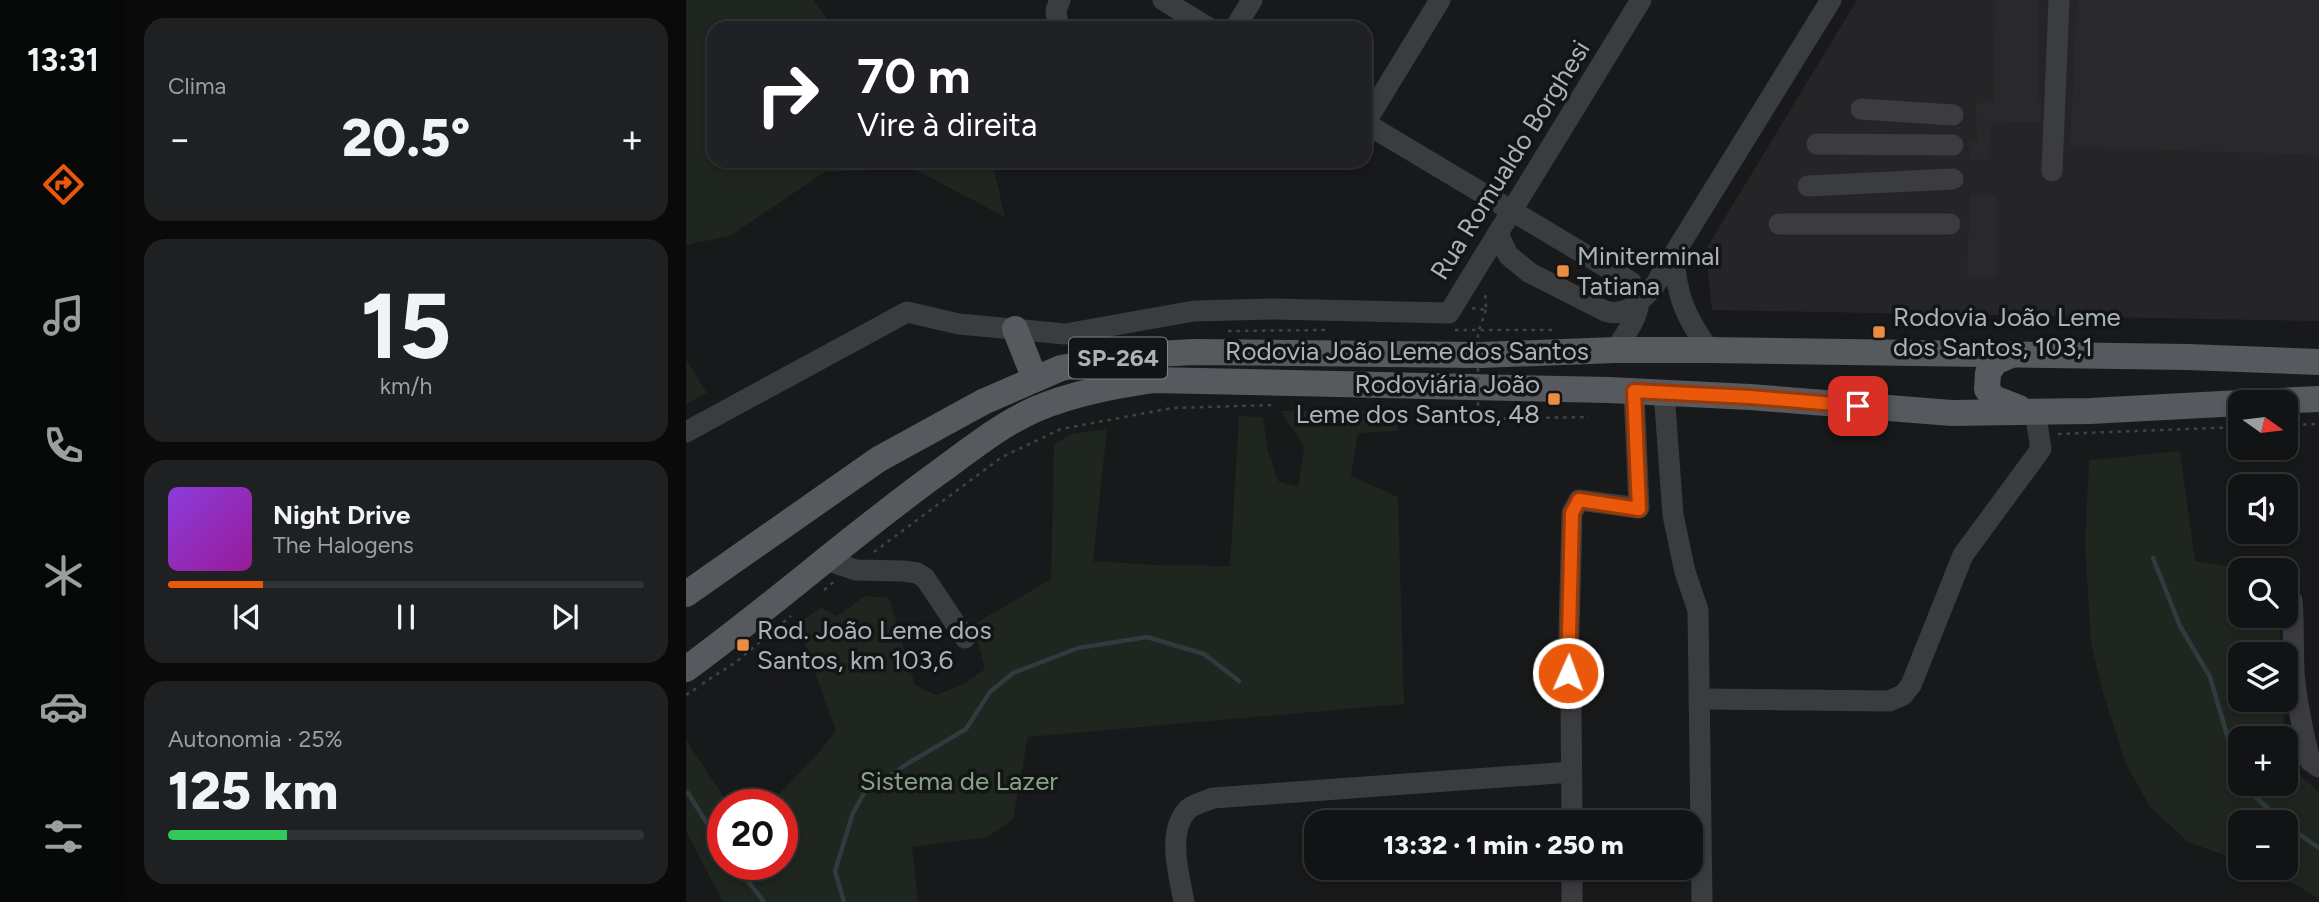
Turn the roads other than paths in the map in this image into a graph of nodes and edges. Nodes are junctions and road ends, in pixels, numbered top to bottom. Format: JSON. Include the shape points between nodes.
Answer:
{"nodes":[{"id":1,"x":1060,"y":0,"type":"edge"},
{"id":2,"x":1163,"y":0,"type":"edge"},
{"id":3,"x":1252,"y":0,"type":"edge"},
{"id":4,"x":1440,"y":0,"type":"edge"},
{"id":5,"x":1641,"y":0,"type":"edge"},
{"id":6,"x":1831,"y":0,"type":"edge"},
{"id":7,"x":2059,"y":0,"type":"edge"},
{"id":8,"x":1057,"y":21,"type":"edge"},
{"id":9,"x":1198,"y":21,"type":"edge"},
{"id":10,"x":1239,"y":21,"type":"edge"},
{"id":11,"x":1861,"y":109,"type":"dead end"},
{"id":12,"x":1372,"y":112,"type":"edge"},
{"id":13,"x":1954,"y":115,"type":"dead end"},
{"id":14,"x":1372,"y":127,"type":"edge"},
{"id":15,"x":1817,"y":144,"type":"dead end"},
{"id":16,"x":1953,"y":145,"type":"dead end"},
{"id":17,"x":2052,"y":171,"type":"dead end"},
{"id":18,"x":1952,"y":179,"type":"dead end"},
{"id":19,"x":1808,"y":186,"type":"dead end"},
{"id":20,"x":1511,"y":212,"type":"junction"},
{"id":21,"x":1779,"y":224,"type":"dead end"},
{"id":22,"x":1950,"y":224,"type":"dead end"},
{"id":23,"x":1498,"y":233,"type":"junction"},
{"id":24,"x":1674,"y":256,"type":"junction"},
{"id":25,"x":1643,"y":302,"type":"junction"},
{"id":26,"x":1015,"y":329,"type":"junction"},
{"id":27,"x":1615,"y":350,"type":"junction"},
{"id":28,"x":1709,"y":350,"type":"junction"},
{"id":29,"x":2011,"y":355,"type":"junction"},
{"id":30,"x":2319,"y":362,"type":"edge"},
{"id":31,"x":1035,"y":379,"type":"junction"},
{"id":32,"x":1634,"y":391,"type":"junction"},
{"id":33,"x":1664,"y":392,"type":"junction"},
{"id":34,"x":2319,"y":399,"type":"edge"},
{"id":35,"x":2298,"y":400,"type":"edge"},
{"id":36,"x":2228,"y":404,"type":"edge"},
{"id":37,"x":2038,"y":422,"type":"junction"},
{"id":38,"x":686,"y":432,"type":"edge"},
{"id":39,"x":1639,"y":509,"type":"junction"},
{"id":40,"x":1673,"y":515,"type":"junction"},
{"id":41,"x":826,"y":560,"type":"junction"},
{"id":42,"x":686,"y":594,"type":"edge"},
{"id":43,"x":2294,"y":628,"type":"edge"},
{"id":44,"x":965,"y":638,"type":"dead end"},
{"id":45,"x":726,"y":640,"type":"junction"},
{"id":46,"x":686,"y":651,"type":"edge"},
{"id":47,"x":686,"y":669,"type":"edge"},
{"id":48,"x":1568,"y":673,"type":"dead end"},
{"id":49,"x":1699,"y":699,"type":"junction"},
{"id":50,"x":1571,"y":703,"type":"dead end"},
{"id":51,"x":2319,"y":767,"type":"edge"},
{"id":52,"x":1571,"y":772,"type":"junction"},
{"id":53,"x":1572,"y":810,"type":"edge"},
{"id":54,"x":1572,"y":880,"type":"edge"},
{"id":55,"x":1184,"y":902,"type":"edge"},
{"id":56,"x":1572,"y":902,"type":"edge"},
{"id":57,"x":1702,"y":902,"type":"edge"}],
"edges":[{"from":1,"to":8,"type":"street"},
{"from":2,"to":9,"type":"street"},
{"from":3,"to":10,"type":"street"},
{"from":4,"to":12,"type":"street"},
{"from":5,"to":20,"type":"street","name":"Rua Romualdo Borghesi"},
{"from":6,"to":24,"type":"street"},
{"from":7,"to":17,"type":"street"},
{"from":11,"to":13,"type":"street"},
{"from":14,"to":20,"type":"street"},
{"from":15,"to":16,"type":"street"},
{"from":18,"to":19,"type":"street"},
{"from":20,"to":23,"type":"street","name":"Rua Romualdo Borghesi"},
{"from":20,"to":25,"type":"street","via":[[1630,282]]},
{"from":21,"to":22,"type":"street"},
{"from":23,"to":25,"type":"street","via":[[1508,255],[1530,273],[1605,311],[1615,314]]},
{"from":23,"to":26,"type":"street","name":"Rua Romualdo Borghesi","via":[[1449,313],[1207,311],[1065,334]]},
{"from":24,"to":25,"type":"street"},
{"from":24,"to":28,"type":"street","via":[[1683,309]]},
{"from":25,"to":27,"type":"street"},
{"from":26,"to":31,"type":"main road"},
{"from":26,"to":38,"type":"street","via":[[959,324],[907,312]]},
{"from":27,"to":28,"type":"main road","name":"Rodovia João Leme dos Santos","number":"SP-264"},
{"from":27,"to":31,"type":"main road","name":"Rodovia João Leme dos Santos","number":"SP-264","via":[[1481,355],[1194,352],[1138,355],[1061,368]]},
{"from":28,"to":29,"type":"main road","name":"Rodovia João Leme dos Santos","number":"SP-264"},
{"from":29,"to":30,"type":"main road","name":"Rodovia João Leme dos Santos","number":"SP-264"},
{"from":29,"to":37,"type":"main road","via":[[1995,362],[1988,373],[1987,389],[1993,398]]},
{"from":31,"to":42,"type":"main road","name":"Rodovia João Leme dos Santos","number":"SP-264","via":[[879,459]]},
{"from":32,"to":33,"type":"main road","name":"Rodovia João Leme dos Santos","number":"SP-264"},
{"from":32,"to":39,"type":"street"},
{"from":32,"to":41,"type":"main road","name":"Rodovia João Leme dos Santos","number":"SP-264","via":[[1154,380],[1105,388],[1064,398],[1004,426]]},
{"from":33,"to":37,"type":"main road","name":"Rodovia João Leme dos Santos","number":"SP-264"},
{"from":33,"to":40,"type":"street"},
{"from":34,"to":35,"type":"main road"},
{"from":36,"to":37,"type":"main road","name":"Rodovia João Leme dos Santos","number":"SP-264","via":[[2090,411]]},
{"from":37,"to":49,"type":"street","via":[[2041,449],[1963,555],[1903,695],[1889,701]]},
{"from":39,"to":40,"type":"street"},
{"from":39,"to":48,"type":"street","via":[[1579,500],[1572,513]]},
{"from":40,"to":49,"type":"street","via":[[1698,610]]},
{"from":41,"to":44,"type":"street","via":[[852,569],[917,572]]},
{"from":41,"to":45,"type":"main road","name":"Rodovia João Leme dos Santos","number":"SP-264"},
{"from":43,"to":51,"type":"street","via":[[2294,672],[2302,732],[2310,761]]},
{"from":45,"to":46,"type":"main road"},
{"from":45,"to":47,"type":"main road","name":"Rodovia João Leme dos Santos","number":"SP-264"},
{"from":49,"to":57,"type":"street"},
{"from":50,"to":52,"type":"street"},
{"from":52,"to":53,"type":"street"},
{"from":52,"to":55,"type":"street","via":[[1213,798],[1189,807],[1177,824],[1176,853]]},
{"from":54,"to":56,"type":"street"}]}
